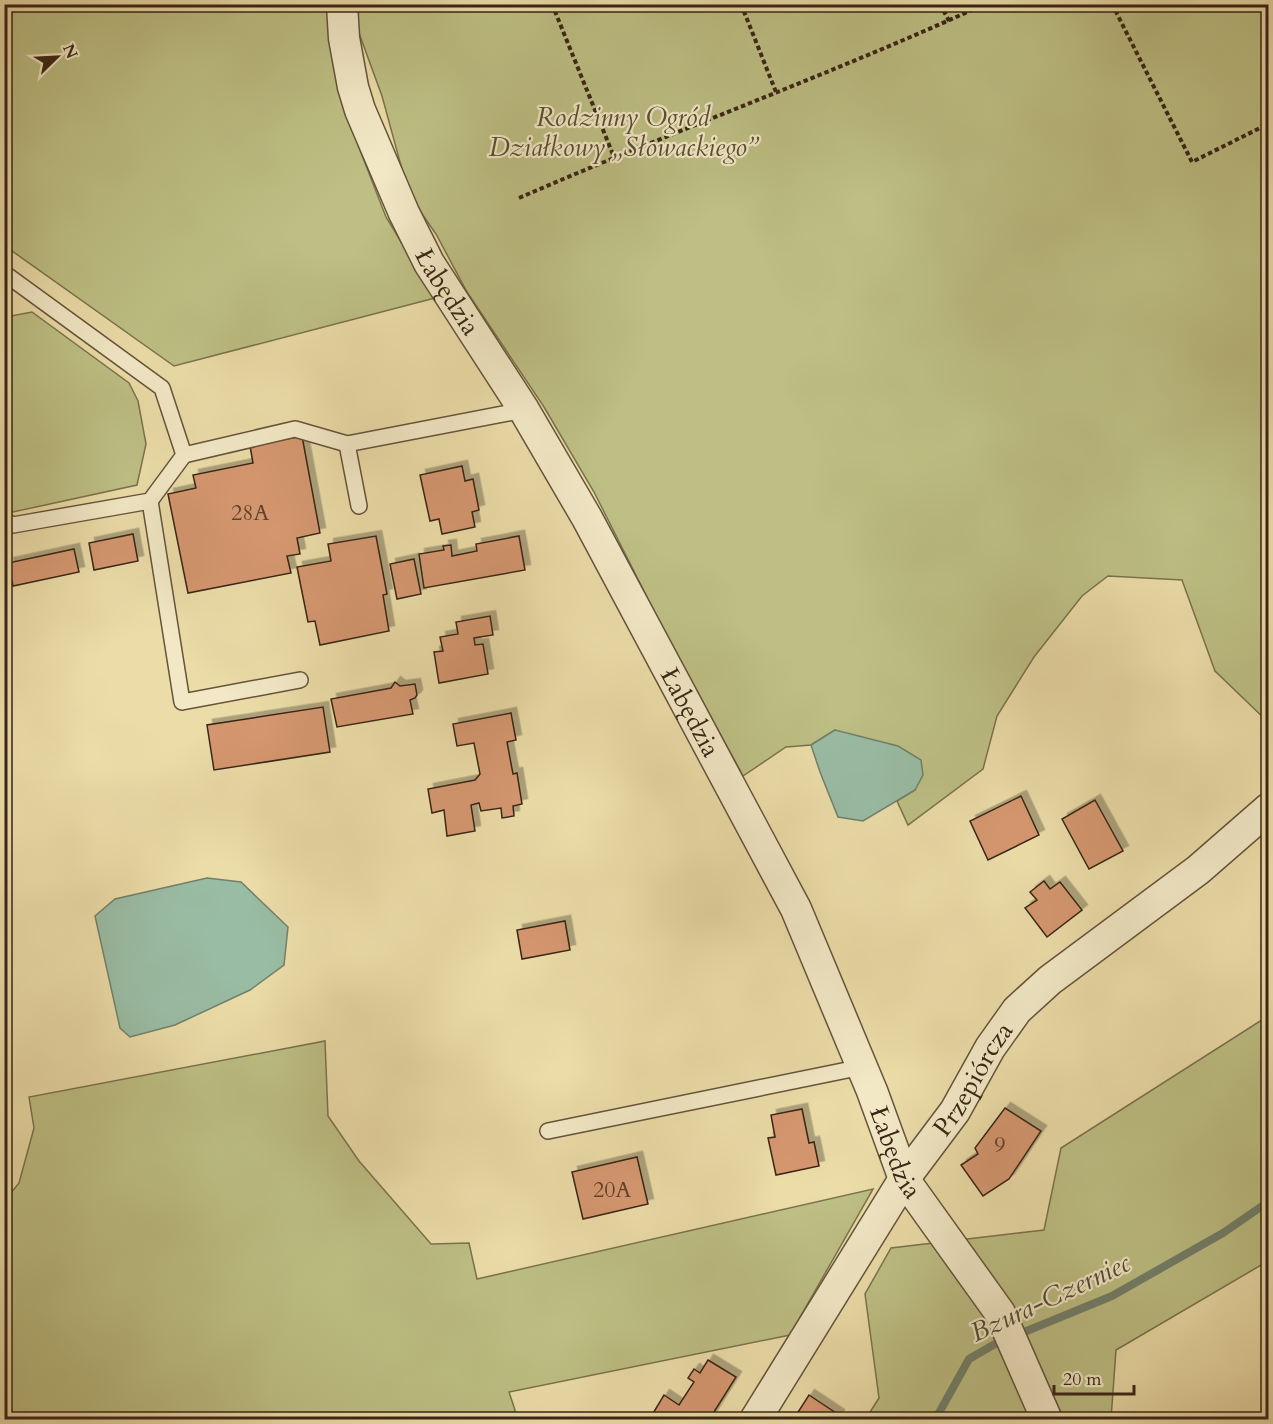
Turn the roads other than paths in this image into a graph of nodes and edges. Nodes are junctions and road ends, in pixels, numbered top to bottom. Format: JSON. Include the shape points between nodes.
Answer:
{"nodes":[{"id":1,"x":342,"y":4,"type":"edge"},
{"id":2,"x":4,"y":273,"type":"edge"},
{"id":3,"x":21,"y":285,"type":"junction"},
{"id":4,"x":4,"y":289,"type":"edge"},
{"id":5,"x":524,"y":410,"type":"junction"},
{"id":6,"x":347,"y":444,"type":"junction"},
{"id":7,"x":184,"y":455,"type":"junction"},
{"id":8,"x":150,"y":501,"type":"junction"},
{"id":9,"x":359,"y":506,"type":"dead end"},
{"id":10,"x":7,"y":524,"type":"edge"},
{"id":11,"x":300,"y":680,"type":"dead end"},
{"id":12,"x":1269,"y":810,"type":"edge"},
{"id":13,"x":862,"y":1067,"type":"junction"},
{"id":14,"x":548,"y":1131,"type":"dead end"},
{"id":15,"x":904,"y":1179,"type":"junction"},
{"id":16,"x":755,"y":1419,"type":"edge"},
{"id":17,"x":1047,"y":1419,"type":"edge"}],
"edges":[{"from":1,"to":5,"type":"street","name":"Łabędzia","via":[[353,87],[404,213],[429,263]]},
{"from":2,"to":3,"type":"lane"},
{"from":3,"to":4,"type":"lane"},
{"from":3,"to":7,"type":"lane","via":[[162,388]]},
{"from":5,"to":6,"type":"lane"},
{"from":5,"to":13,"type":"street","name":"Łabędzia","via":[[587,518],[796,909]]},
{"from":6,"to":7,"type":"lane","via":[[295,429]]},
{"from":6,"to":9,"type":"lane"},
{"from":7,"to":8,"type":"lane"},
{"from":8,"to":10,"type":"lane"},
{"from":8,"to":11,"type":"lane","via":[[182,702]]},
{"from":12,"to":15,"type":"street","name":"Przepiórcza","via":[[1017,1010],[990,1048],[955,1111]]},
{"from":13,"to":14,"type":"lane"},
{"from":13,"to":15,"type":"street","name":"Łabędzia"},
{"from":15,"to":16,"type":"street","name":"Przepiórcza"},
{"from":15,"to":17,"type":"street","name":"Łabędzia","via":[[1000,1313]]}]}
